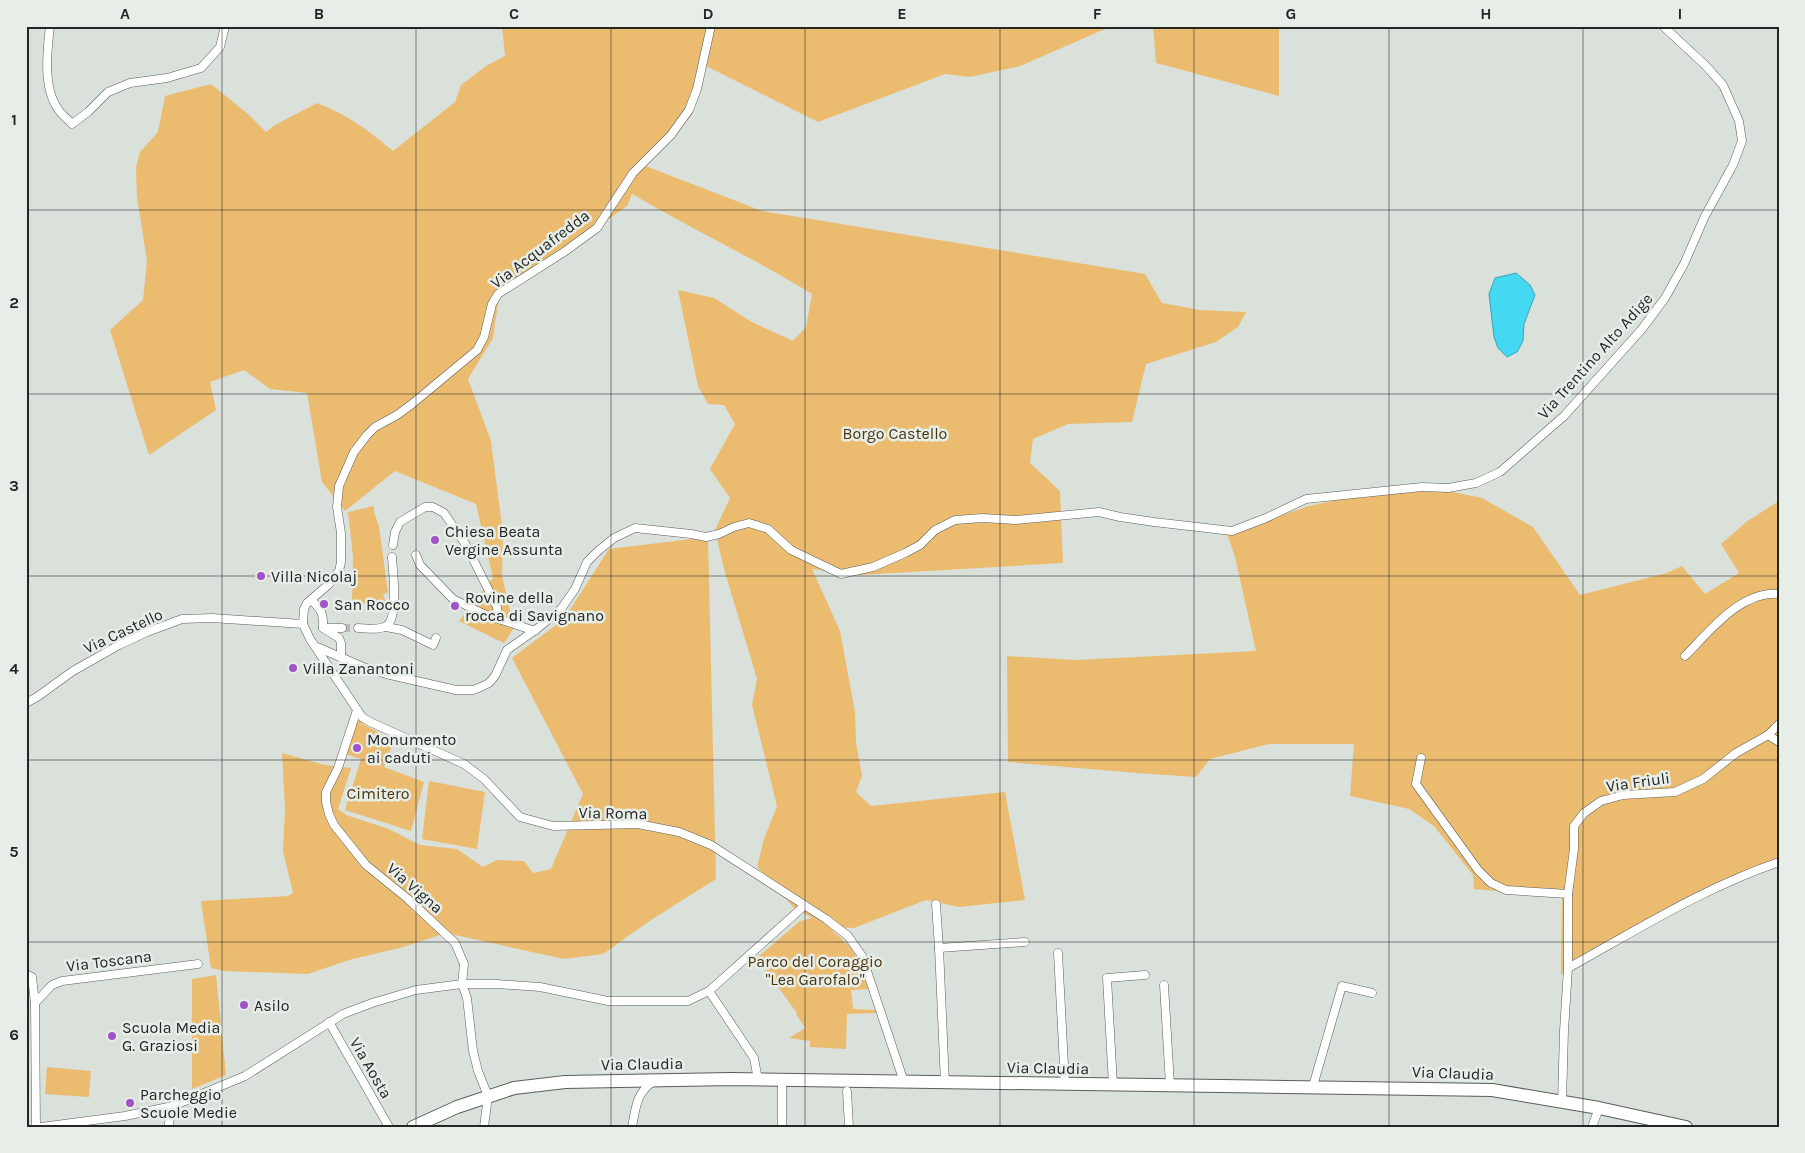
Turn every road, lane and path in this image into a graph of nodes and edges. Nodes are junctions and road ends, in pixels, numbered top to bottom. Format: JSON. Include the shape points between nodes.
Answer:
{"nodes":[{"id":1,"x":50,"y":26,"type":"edge"},
{"id":2,"x":225,"y":26,"type":"edge"},
{"id":3,"x":711,"y":26,"type":"edge"},
{"id":4,"x":1663,"y":26,"type":"edge"},
{"id":5,"x":393,"y":545,"type":"dead end"},
{"id":6,"x":416,"y":555,"type":"dead end"},
{"id":7,"x":392,"y":558,"type":"dead end"},
{"id":8,"x":1779,"y":594,"type":"edge"},
{"id":9,"x":311,"y":600,"type":"junction"},
{"id":10,"x":498,"y":618,"type":"junction"},
{"id":11,"x":303,"y":624,"type":"junction"},
{"id":12,"x":386,"y":627,"type":"junction"},
{"id":13,"x":323,"y":628,"type":"junction"},
{"id":14,"x":342,"y":628,"type":"tunnel mouth"},
{"id":15,"x":358,"y":628,"type":"tunnel mouth"},
{"id":16,"x":535,"y":631,"type":"junction"},
{"id":17,"x":436,"y":638,"type":"dead end"},
{"id":18,"x":317,"y":647,"type":"junction"},
{"id":19,"x":1685,"y":656,"type":"dead end"},
{"id":20,"x":341,"y":658,"type":"junction"},
{"id":21,"x":26,"y":703,"type":"edge"},
{"id":22,"x":357,"y":710,"type":"junction"},
{"id":23,"x":1779,"y":724,"type":"edge"},
{"id":24,"x":1768,"y":735,"type":"junction"},
{"id":25,"x":1779,"y":742,"type":"edge"},
{"id":26,"x":1421,"y":758,"type":"dead end"},
{"id":27,"x":1779,"y":862,"type":"edge"},
{"id":28,"x":1568,"y":894,"type":"junction"},
{"id":29,"x":936,"y":904,"type":"dead end"},
{"id":30,"x":804,"y":906,"type":"junction"},
{"id":31,"x":1025,"y":942,"type":"dead end"},
{"id":32,"x":938,"y":948,"type":"junction"},
{"id":33,"x":1058,"y":953,"type":"dead end"},
{"id":34,"x":198,"y":964,"type":"dead end"},
{"id":35,"x":1568,"y":968,"type":"junction"},
{"id":36,"x":26,"y":974,"type":"edge"},
{"id":37,"x":1145,"y":975,"type":"dead end"},
{"id":38,"x":462,"y":984,"type":"junction"},
{"id":39,"x":1164,"y":985,"type":"dead end"},
{"id":40,"x":709,"y":991,"type":"junction"},
{"id":41,"x":1372,"y":993,"type":"dead end"},
{"id":42,"x":35,"y":1003,"type":"junction"},
{"id":43,"x":328,"y":1022,"type":"junction"},
{"id":44,"x":630,"y":1080,"type":"junction"},
{"id":45,"x":655,"y":1080,"type":"junction"},
{"id":46,"x":758,"y":1080,"type":"junction"},
{"id":47,"x":782,"y":1081,"type":"junction"},
{"id":48,"x":904,"y":1082,"type":"junction"},
{"id":49,"x":945,"y":1083,"type":"junction"},
{"id":50,"x":1065,"y":1084,"type":"junction"},
{"id":51,"x":1113,"y":1085,"type":"junction"},
{"id":52,"x":1170,"y":1085,"type":"junction"},
{"id":53,"x":1313,"y":1086,"type":"junction"},
{"id":54,"x":848,"y":1091,"type":"dead end"},
{"id":55,"x":488,"y":1096,"type":"junction"},
{"id":56,"x":638,"y":1097,"type":"junction"},
{"id":57,"x":1562,"y":1102,"type":"junction"},
{"id":58,"x":172,"y":1106,"type":"junction"},
{"id":59,"x":1599,"y":1108,"type":"junction"},
{"id":60,"x":36,"y":1127,"type":"edge"},
{"id":61,"x":41,"y":1127,"type":"edge"},
{"id":62,"x":168,"y":1127,"type":"edge"},
{"id":63,"x":389,"y":1127,"type":"edge"},
{"id":64,"x":413,"y":1127,"type":"edge"},
{"id":65,"x":484,"y":1127,"type":"edge"},
{"id":66,"x":632,"y":1127,"type":"edge"},
{"id":67,"x":782,"y":1127,"type":"edge"},
{"id":68,"x":849,"y":1127,"type":"edge"},
{"id":69,"x":1592,"y":1127,"type":"edge"},
{"id":70,"x":1686,"y":1127,"type":"edge"}],
"edges":[{"from":1,"to":2,"type":"street","via":[[46,64],[52,96],[60,113],[72,124],[108,92],[130,83],[167,78],[201,68],[220,47]]},
{"from":3,"to":9,"type":"street","name":"Via Acquafredda","via":[[689,110],[671,135],[633,173],[597,228],[498,294],[477,350],[412,404],[375,427],[360,443],[338,495],[339,571]]},
{"from":4,"to":16,"type":"street","name":"Via Trentino Alto Adige","via":[[1723,86],[1739,121],[1742,141],[1665,298],[1642,329],[1564,416],[1500,472],[1476,483],[1448,488],[1422,487],[1306,499],[1232,531],[1099,512],[1015,520],[956,520],[935,530],[920,545],[905,553],[873,567],[841,574],[791,550],[768,529],[749,523],[706,537],[635,528],[598,550],[587,562],[575,589],[561,608]]},
{"from":5,"to":10,"type":"street","via":[[400,522],[425,507],[444,513],[466,544],[497,607]]},
{"from":6,"to":10,"type":"street","via":[[420,566],[453,599]]},
{"from":7,"to":12,"type":"street","via":[[394,614]]},
{"from":8,"to":19,"type":"street","via":[[1749,599]]},
{"from":9,"to":11,"type":"street","via":[[304,610]]},
{"from":9,"to":13,"type":"street","via":[[323,613]]},
{"from":10,"to":16,"type":"street"},
{"from":11,"to":18,"type":"street","name":"Via Roma"},
{"from":11,"to":21,"type":"street","name":"Via Castello","via":[[182,619],[119,645]]},
{"from":12,"to":15,"type":"street"},
{"from":12,"to":17,"type":"street","via":[[402,630],[433,645]]},
{"from":13,"to":14,"type":"street"},
{"from":13,"to":20,"type":"street","via":[[339,638]]},
{"from":16,"to":20,"type":"street","name":"Via Trentino Alto Adige","via":[[507,650],[489,683],[473,690],[456,690],[386,674]]},
{"from":18,"to":20,"type":"street","name":"Via Trentino Alto Adige"},
{"from":18,"to":22,"type":"street","name":"Via Roma"},
{"from":22,"to":30,"type":"street","name":"Via Roma","via":[[370,722],[464,764],[484,779],[520,817],[553,826],[638,824],[679,832],[712,845]]},
{"from":22,"to":38,"type":"street","name":"Via Vigna","via":[[338,768],[326,792],[334,825],[366,864],[455,943],[464,964]]},
{"from":23,"to":24,"type":"street","name":"Via Friuli"},
{"from":24,"to":25,"type":"street"},
{"from":24,"to":28,"type":"street","name":"Via Friuli","via":[[1736,753],[1703,779],[1675,792],[1623,795],[1601,801],[1584,813],[1574,826]]},
{"from":26,"to":28,"type":"street","via":[[1416,784],[1490,883],[1506,890]]},
{"from":27,"to":35,"type":"street","via":[[1730,881]]},
{"from":28,"to":35,"type":"street","name":"Via Friuli"},
{"from":29,"to":32,"type":"street"},
{"from":30,"to":40,"type":"street"},
{"from":30,"to":48,"type":"street","name":"Via Roma","via":[[848,936],[862,956]]},
{"from":31,"to":32,"type":"street"},
{"from":32,"to":49,"type":"street"},
{"from":33,"to":50,"type":"street"},
{"from":34,"to":42,"type":"street","name":"Via Toscana","via":[[62,981],[52,985]]},
{"from":35,"to":57,"type":"street","name":"Via Friuli"},
{"from":36,"to":42,"type":"street","via":[[32,977]]},
{"from":37,"to":51,"type":"street","via":[[1107,978]]},
{"from":38,"to":40,"type":"street","via":[[540,987],[608,1001],[688,1001]]},
{"from":38,"to":43,"type":"street","via":[[416,990],[372,1003]]},
{"from":38,"to":55,"type":"street","name":"Via Vigna","via":[[467,998],[473,1051]]},
{"from":39,"to":52,"type":"street"},
{"from":40,"to":46,"type":"street","via":[[754,1058]]},
{"from":41,"to":53,"type":"street","via":[[1342,986]]},
{"from":42,"to":60,"type":"street"},
{"from":43,"to":58,"type":"street","via":[[245,1076]]},
{"from":43,"to":63,"type":"street","name":"Via Aosta"},
{"from":44,"to":45,"type":"main road","name":"Via Claudia"},
{"from":44,"to":55,"type":"main road","name":"Via Claudia","via":[[564,1082],[514,1088]]},
{"from":44,"to":56,"type":"street"},
{"from":45,"to":46,"type":"main road","name":"Via Claudia"},
{"from":45,"to":56,"type":"street"},
{"from":46,"to":47,"type":"main road","name":"Via Claudia"},
{"from":47,"to":48,"type":"main road","name":"Via Claudia"},
{"from":47,"to":67,"type":"street"},
{"from":48,"to":49,"type":"main road","name":"Via Claudia"},
{"from":49,"to":50,"type":"main road","name":"Via Claudia"},
{"from":50,"to":51,"type":"main road","name":"Via Claudia"},
{"from":51,"to":52,"type":"main road","name":"Via Claudia"},
{"from":52,"to":53,"type":"main road","name":"Via Claudia"},
{"from":53,"to":57,"type":"main road","name":"Via Claudia","via":[[1492,1090]]},
{"from":54,"to":68,"type":"street"},
{"from":55,"to":64,"type":"main road","name":"Via Claudia"},
{"from":55,"to":65,"type":"street"},
{"from":56,"to":66,"type":"street"},
{"from":57,"to":59,"type":"main road","name":"Via Claudia"},
{"from":58,"to":61,"type":"street"},
{"from":58,"to":62,"type":"street"},
{"from":59,"to":69,"type":"street"},
{"from":59,"to":70,"type":"main road","name":"Via Claudia"}]}
